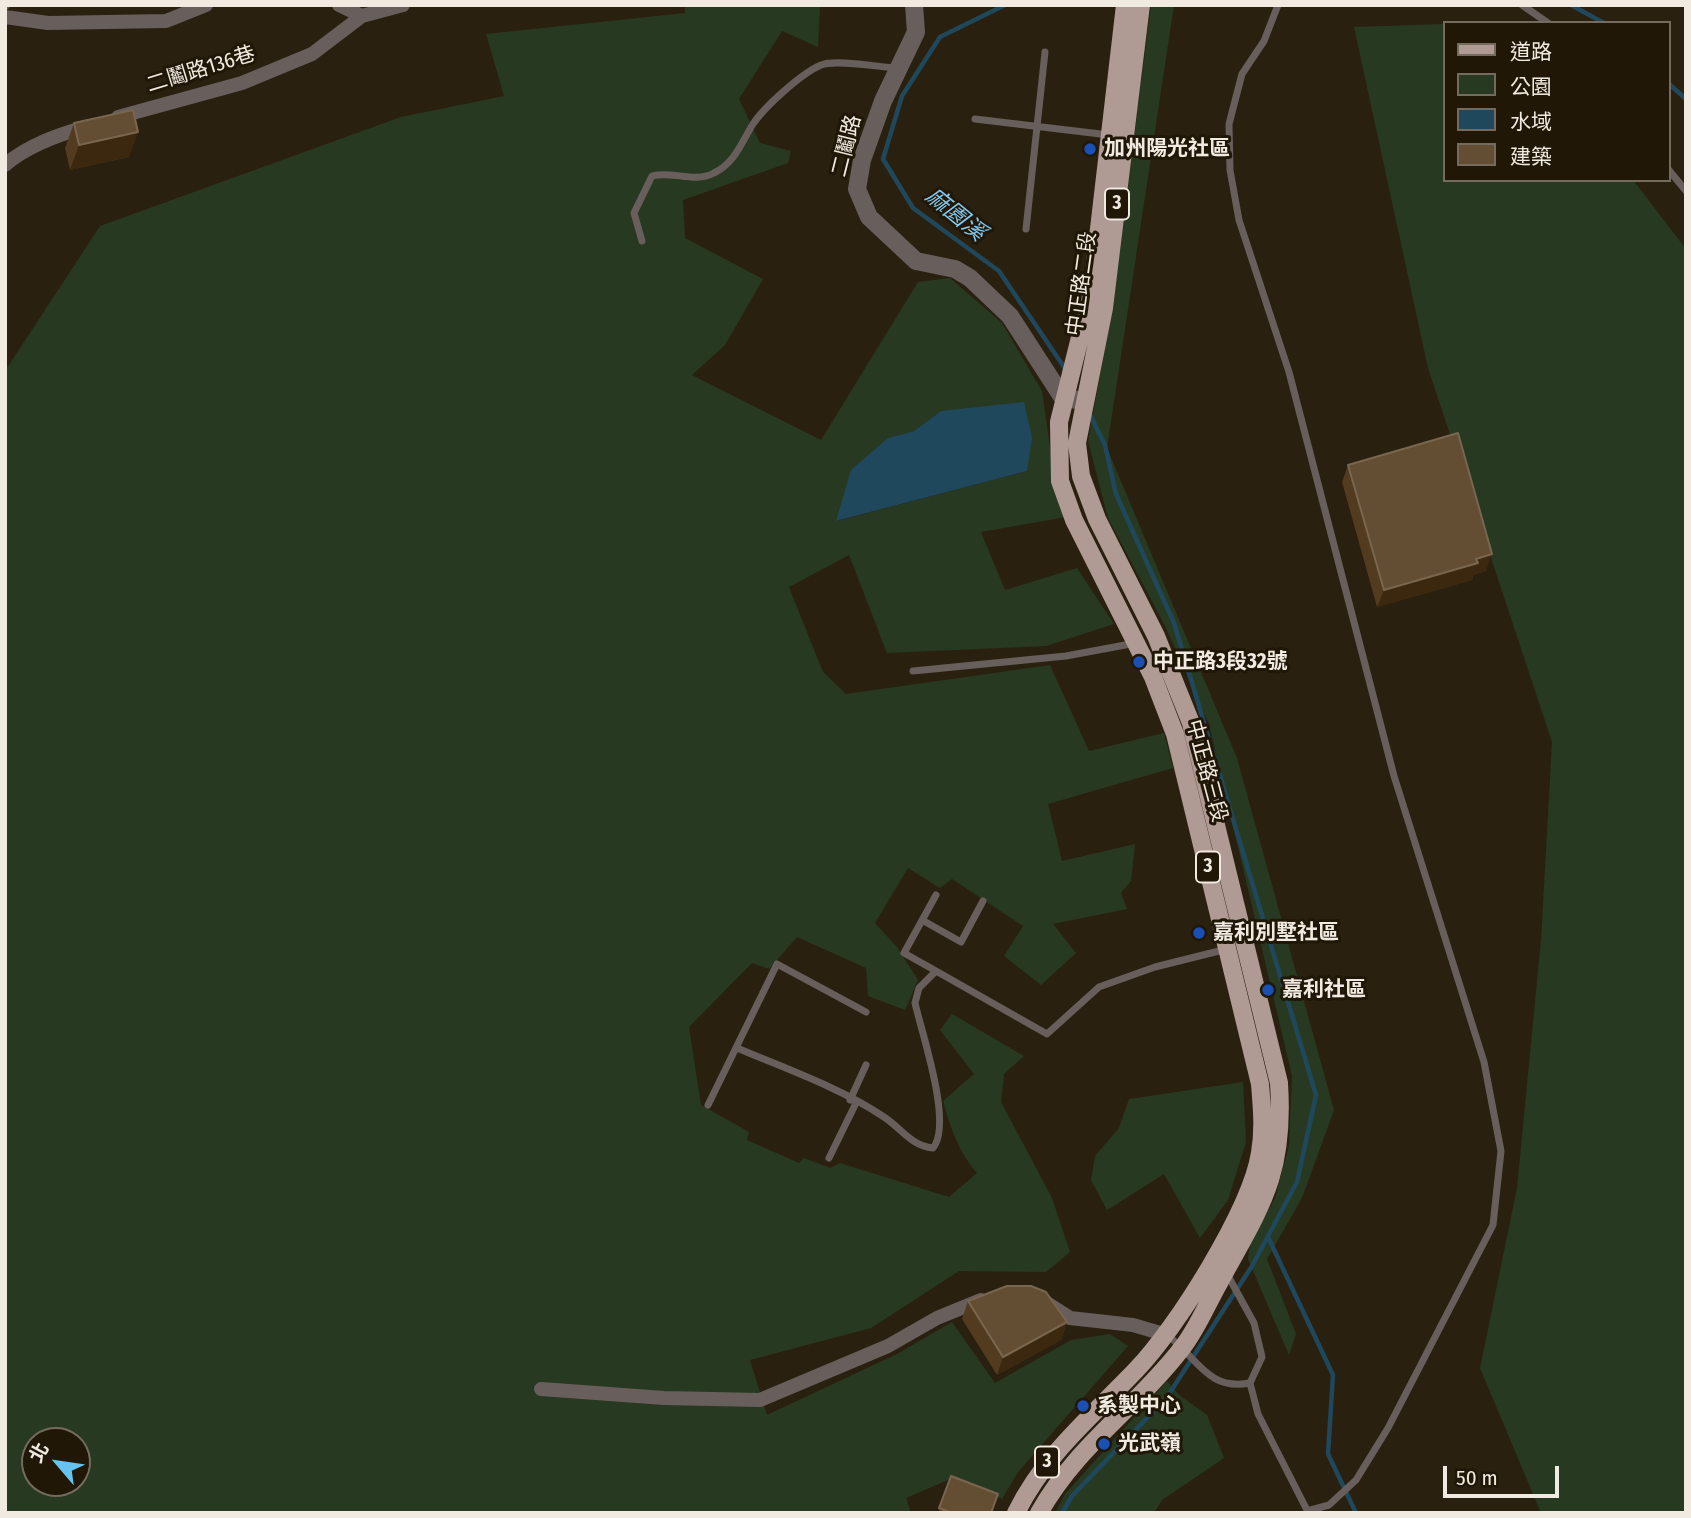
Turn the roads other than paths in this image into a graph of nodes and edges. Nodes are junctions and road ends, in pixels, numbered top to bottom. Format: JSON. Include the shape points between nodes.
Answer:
{"nodes":[{"id":1,"x":206,"y":5,"type":"edge"},
{"id":2,"x":339,"y":5,"type":"edge"},
{"id":3,"x":404,"y":5,"type":"edge"},
{"id":4,"x":914,"y":5,"type":"edge"},
{"id":5,"x":1125,"y":5,"type":"edge"},
{"id":6,"x":1141,"y":5,"type":"edge"},
{"id":7,"x":1278,"y":5,"type":"edge"},
{"id":8,"x":1522,"y":5,"type":"edge"},
{"id":9,"x":362,"y":16,"type":"junction"},
{"id":10,"x":5,"y":17,"type":"edge"},
{"id":11,"x":1545,"y":21,"type":"edge"},
{"id":12,"x":1045,"y":52,"type":"dead end"},
{"id":13,"x":900,"y":68,"type":"junction"},
{"id":14,"x":975,"y":119,"type":"dead end"},
{"id":15,"x":1036,"y":127,"type":"junction"},
{"id":16,"x":1110,"y":136,"type":"junction"},
{"id":17,"x":5,"y":165,"type":"edge"},
{"id":18,"x":1670,"y":171,"type":"edge"},
{"id":19,"x":1686,"y":191,"type":"edge"},
{"id":20,"x":1026,"y":229,"type":"dead end"},
{"id":21,"x":642,"y":241,"type":"dead end"},
{"id":22,"x":1063,"y":398,"type":"junction"},
{"id":23,"x":1085,"y":401,"type":"junction"},
{"id":24,"x":1137,"y":642,"type":"junction"},
{"id":25,"x":913,"y":671,"type":"dead end"},
{"id":26,"x":936,"y":895,"type":"dead end"},
{"id":27,"x":983,"y":901,"type":"dead end"},
{"id":28,"x":922,"y":920,"type":"junction"},
{"id":29,"x":1228,"y":948,"type":"junction"},
{"id":30,"x":936,"y":971,"type":"junction"},
{"id":31,"x":866,"y":1012,"type":"dead end"},
{"id":32,"x":737,"y":1048,"type":"junction"},
{"id":33,"x":866,"y":1065,"type":"dead end"},
{"id":34,"x":853,"y":1101,"type":"junction"},
{"id":35,"x":708,"y":1105,"type":"dead end"},
{"id":36,"x":829,"y":1158,"type":"dead end"},
{"id":37,"x":1219,"y":1265,"type":"junction"},
{"id":38,"x":998,"y":1293,"type":"edge"},
{"id":39,"x":1036,"y":1296,"type":"edge"},
{"id":40,"x":1167,"y":1335,"type":"junction"},
{"id":41,"x":1183,"y":1347,"type":"junction"},
{"id":42,"x":1250,"y":1383,"type":"junction"},
{"id":43,"x":541,"y":1389,"type":"dead end"},
{"id":44,"x":1307,"y":1512,"type":"edge"},
{"id":45,"x":1016,"y":1513,"type":"edge"},
{"id":46,"x":1039,"y":1513,"type":"edge"}],
"edges":[{"from":1,"to":10,"type":"street","via":[[166,21],[48,23]]},
{"from":2,"to":9,"type":"street"},
{"from":3,"to":9,"type":"street","name":"二鬮路136巷"},
{"from":4,"to":13,"type":"street","name":"二鬮路","via":[[916,32]]},
{"from":5,"to":16,"type":"main road","name":"中正路二段","number":"3"},
{"from":6,"to":23,"type":"main road","name":"中正路二段","number":"3","via":[[1104,308]]},
{"from":7,"to":44,"type":"lane","via":[[1264,41],[1242,74],[1229,124],[1230,170],[1239,220],[1289,372],[1394,776],[1484,1062],[1501,1152],[1493,1225],[1388,1428],[1356,1480],[1329,1505]]},
{"from":8,"to":11,"type":"lane"},
{"from":9,"to":17,"type":"street","name":"二鬮路136巷","via":[[312,54],[242,83],[59,135]]},
{"from":12,"to":15,"type":"lane"},
{"from":13,"to":21,"type":"lane","via":[[822,64],[754,122],[733,159],[713,174],[686,178],[667,172],[652,176],[635,213]]},
{"from":13,"to":22,"type":"street","name":"二鬮路","via":[[862,160],[857,189],[869,217],[916,261],[955,269],[970,278],[1010,316]]},
{"from":14,"to":15,"type":"lane"},
{"from":15,"to":16,"type":"lane"},
{"from":15,"to":20,"type":"lane"},
{"from":16,"to":22,"type":"main road","name":"中正路二段","number":"3","via":[[1093,289]]},
{"from":18,"to":19,"type":"lane"},
{"from":22,"to":23,"type":"street"},
{"from":22,"to":24,"type":"main road","name":"中正路三段","number":"3","via":[[1060,481],[1074,520]]},
{"from":23,"to":37,"type":"main road","name":"中正路三段","number":"3","via":[[1077,443],[1081,476],[1191,723],[1279,1083],[1278,1160],[1266,1197]]},
{"from":24,"to":25,"type":"lane","via":[[1066,656]]},
{"from":24,"to":29,"type":"main road","name":"中正路三段","number":"3","via":[[1175,734]]},
{"from":26,"to":28,"type":"lane"},
{"from":27,"to":28,"type":"lane","via":[[961,942]]},
{"from":28,"to":30,"type":"lane","via":[[904,953]]},
{"from":29,"to":30,"type":"lane","via":[[1099,987],[1046,1034]]},
{"from":29,"to":37,"type":"main road","name":"中正路三段","number":"3","via":[[1260,1084],[1264,1126],[1250,1187]]},
{"from":30,"to":34,"type":"lane","via":[[919,988],[915,1003],[939,1105],[938,1142],[933,1148],[922,1147],[884,1117]]},
{"from":31,"to":32,"type":"lane","via":[[777,964]]},
{"from":32,"to":34,"type":"lane"},
{"from":32,"to":35,"type":"lane"},
{"from":33,"to":34,"type":"lane"},
{"from":34,"to":36,"type":"lane"},
{"from":37,"to":40,"type":"main road","name":"中正路三段","number":"3"},
{"from":37,"to":41,"type":"main road","name":"中正路三段","number":"3"},
{"from":37,"to":42,"type":"lane","via":[[1254,1323],[1262,1357]]},
{"from":38,"to":43,"type":"street","via":[[760,1400]]},
{"from":39,"to":40,"type":"street","via":[[1070,1318],[1133,1325]]},
{"from":40,"to":41,"type":"lane"},
{"from":40,"to":45,"type":"main road","name":"中正路三段","number":"3","via":[[1048,1460]]},
{"from":41,"to":42,"type":"lane","via":[[1210,1377],[1230,1387]]},
{"from":41,"to":46,"type":"main road","name":"中正路三段","number":"3","via":[[1080,1453]]},
{"from":42,"to":44,"type":"lane","via":[[1258,1414]]}]}
